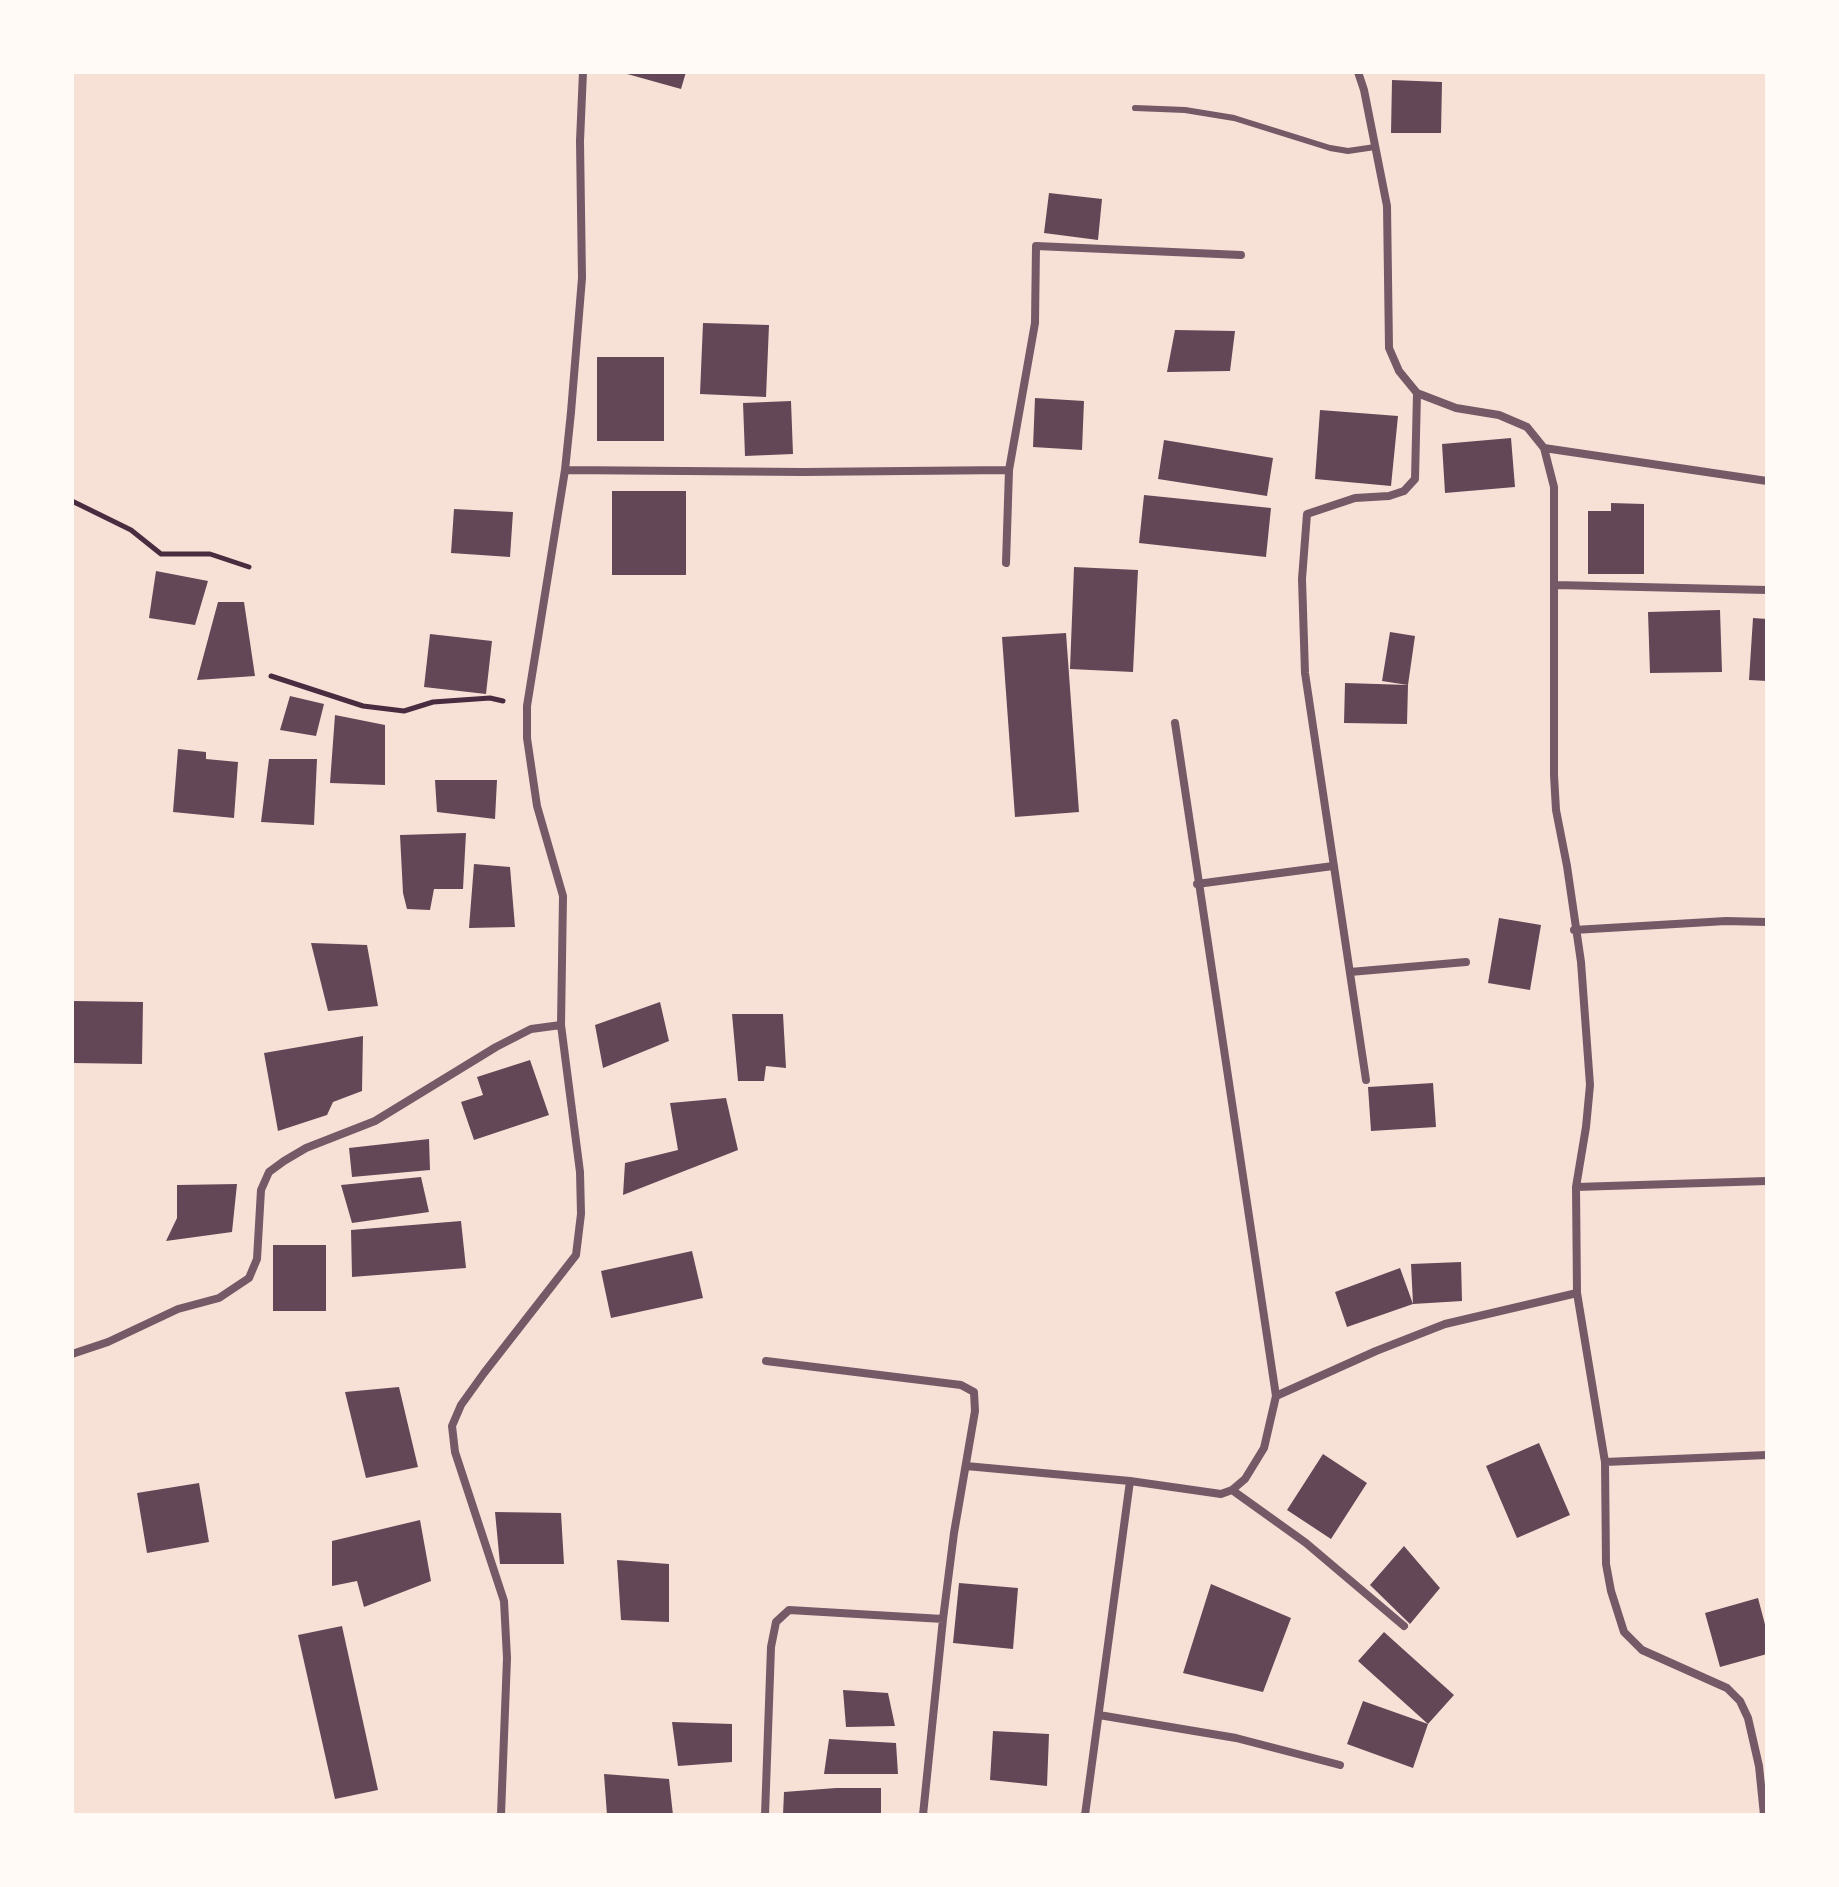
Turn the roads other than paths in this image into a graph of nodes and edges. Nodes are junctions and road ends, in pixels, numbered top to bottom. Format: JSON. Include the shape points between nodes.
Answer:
{"nodes":[{"id":1,"x":583,"y":72,"type":"edge"},
{"id":2,"x":1358,"y":72,"type":"edge"},
{"id":3,"x":1135,"y":108,"type":"dead end"},
{"id":4,"x":1375,"y":147,"type":"junction"},
{"id":5,"x":1241,"y":255,"type":"dead end"},
{"id":6,"x":1417,"y":393,"type":"junction"},
{"id":7,"x":1544,"y":448,"type":"junction"},
{"id":8,"x":565,"y":470,"type":"junction"},
{"id":9,"x":1009,"y":470,"type":"junction"},
{"id":10,"x":1767,"y":481,"type":"edge"},
{"id":11,"x":1006,"y":563,"type":"dead end"},
{"id":12,"x":1556,"y":585,"type":"junction"},
{"id":13,"x":1767,"y":590,"type":"edge"},
{"id":14,"x":1175,"y":723,"type":"dead end"},
{"id":15,"x":1333,"y":866,"type":"junction"},
{"id":16,"x":1197,"y":884,"type":"junction"},
{"id":17,"x":1767,"y":922,"type":"edge"},
{"id":18,"x":1574,"y":930,"type":"junction"},
{"id":19,"x":1466,"y":962,"type":"dead end"},
{"id":20,"x":1350,"y":972,"type":"junction"},
{"id":21,"x":561,"y":1025,"type":"junction"},
{"id":22,"x":1366,"y":1080,"type":"dead end"},
{"id":23,"x":1767,"y":1181,"type":"edge"},
{"id":24,"x":1576,"y":1187,"type":"junction"},
{"id":25,"x":1577,"y":1293,"type":"junction"},
{"id":26,"x":72,"y":1354,"type":"edge"},
{"id":27,"x":766,"y":1361,"type":"dead end"},
{"id":28,"x":1276,"y":1396,"type":"junction"},
{"id":29,"x":1767,"y":1455,"type":"edge"},
{"id":30,"x":1605,"y":1462,"type":"junction"},
{"id":31,"x":966,"y":1466,"type":"junction"},
{"id":32,"x":1130,"y":1481,"type":"junction"},
{"id":33,"x":1232,"y":1490,"type":"junction"},
{"id":34,"x":943,"y":1619,"type":"junction"},
{"id":35,"x":1404,"y":1626,"type":"dead end"},
{"id":36,"x":1099,"y":1715,"type":"junction"},
{"id":37,"x":1340,"y":1765,"type":"dead end"},
{"id":38,"x":501,"y":1815,"type":"edge"},
{"id":39,"x":765,"y":1815,"type":"edge"},
{"id":40,"x":923,"y":1815,"type":"edge"},
{"id":41,"x":1085,"y":1815,"type":"edge"},
{"id":42,"x":1764,"y":1815,"type":"edge"}],
"edges":[{"from":1,"to":8,"type":"street","via":[[582,278]]},
{"from":2,"to":4,"type":"street"},
{"from":3,"to":4,"type":"lane","via":[[1234,118],[1348,151]]},
{"from":4,"to":6,"type":"street","via":[[1387,206],[1389,348]]},
{"from":5,"to":9,"type":"street","via":[[1036,246],[1035,323]]},
{"from":6,"to":7,"type":"street","via":[[1527,427]]},
{"from":6,"to":15,"type":"street","via":[[1415,479],[1404,491],[1389,496],[1355,498],[1307,514],[1302,579],[1305,673]]},
{"from":7,"to":10,"type":"street"},
{"from":7,"to":12,"type":"street","via":[[1554,487]]},
{"from":8,"to":9,"type":"street"},
{"from":8,"to":21,"type":"street","via":[[527,706],[537,806],[563,896]]},
{"from":9,"to":11,"type":"street"},
{"from":12,"to":13,"type":"street"},
{"from":12,"to":18,"type":"street","via":[[1554,775]]},
{"from":14,"to":16,"type":"street"},
{"from":15,"to":16,"type":"street"},
{"from":15,"to":20,"type":"street"},
{"from":16,"to":28,"type":"street"},
{"from":17,"to":18,"type":"street"},
{"from":18,"to":24,"type":"street","via":[[1590,1085]]},
{"from":19,"to":20,"type":"street"},
{"from":20,"to":22,"type":"street"},
{"from":21,"to":26,"type":"street","via":[[531,1029],[375,1121],[284,1161],[269,1172],[261,1190],[257,1259],[249,1278],[219,1298],[178,1309]]},
{"from":21,"to":38,"type":"street","via":[[580,1172],[576,1255],[484,1373],[452,1426],[455,1452],[504,1601]]},
{"from":23,"to":24,"type":"street"},
{"from":24,"to":25,"type":"street"},
{"from":25,"to":28,"type":"street","via":[[1445,1324]]},
{"from":25,"to":30,"type":"street"},
{"from":27,"to":31,"type":"street","via":[[961,1385],[974,1392]]},
{"from":28,"to":33,"type":"street","via":[[1264,1448]]},
{"from":29,"to":30,"type":"street"},
{"from":30,"to":42,"type":"street","via":[[1606,1564],[1624,1632],[1642,1650],[1727,1688],[1740,1701],[1759,1766]]},
{"from":31,"to":32,"type":"street"},
{"from":31,"to":34,"type":"street"},
{"from":32,"to":33,"type":"street","via":[[1221,1494]]},
{"from":32,"to":36,"type":"street"},
{"from":33,"to":35,"type":"street","via":[[1306,1543]]},
{"from":34,"to":39,"type":"street","via":[[789,1610],[776,1622]]},
{"from":34,"to":40,"type":"street"},
{"from":36,"to":37,"type":"street","via":[[1236,1738]]},
{"from":36,"to":41,"type":"street"}]}
